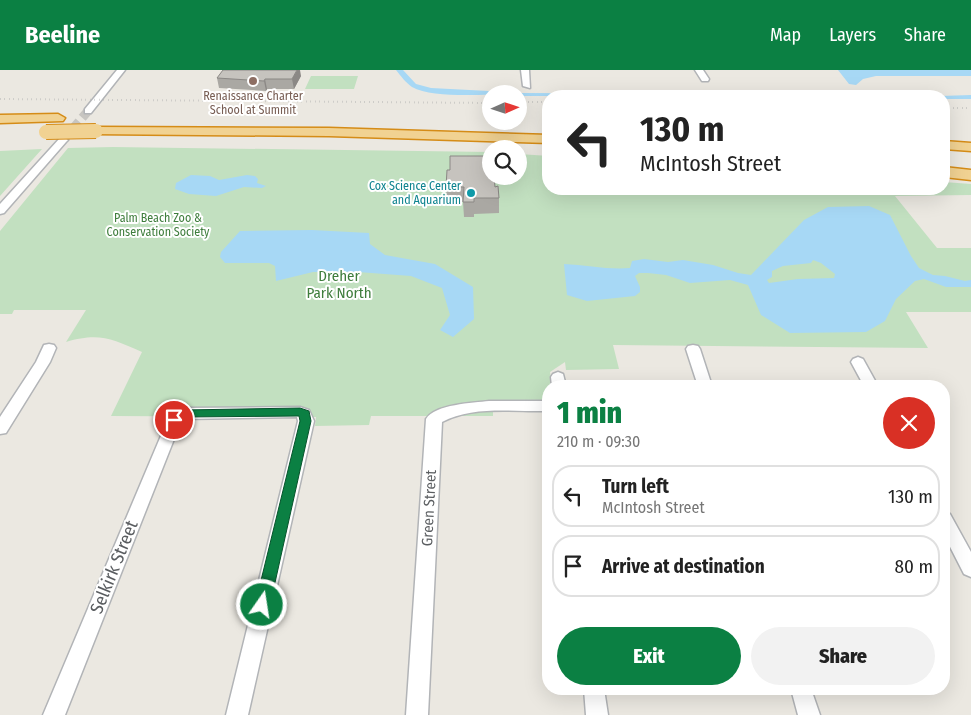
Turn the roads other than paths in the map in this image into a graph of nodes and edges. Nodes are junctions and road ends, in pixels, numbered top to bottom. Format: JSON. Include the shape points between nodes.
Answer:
{"nodes":[{"id":1,"x":121,"y":70,"type":"edge"},
{"id":2,"x":525,"y":70,"type":"edge"},
{"id":3,"x":699,"y":70,"type":"edge"},
{"id":4,"x":705,"y":79,"type":"dead end"},
{"id":5,"x":527,"y":85,"type":"edge"},
{"id":6,"x":88,"y":111,"type":"tunnel mouth"},
{"id":7,"x":0,"y":120,"type":"edge"},
{"id":8,"x":391,"y":120,"type":"dead end"},
{"id":9,"x":532,"y":124,"type":"dead end"},
{"id":10,"x":542,"y":125,"type":"edge"},
{"id":11,"x":950,"y":132,"type":"edge"},
{"id":12,"x":960,"y":132,"type":"dead end"},
{"id":13,"x":0,"y":133,"type":"edge"},
{"id":14,"x":542,"y":139,"type":"edge"},
{"id":15,"x":62,"y":140,"type":"tunnel mouth"},
{"id":16,"x":950,"y":145,"type":"edge"},
{"id":17,"x":971,"y":147,"type":"edge"},
{"id":18,"x":950,"y":160,"type":"edge"},
{"id":19,"x":971,"y":161,"type":"edge"},
{"id":20,"x":950,"y":173,"type":"edge"},
{"id":21,"x":971,"y":175,"type":"edge"},
{"id":22,"x":0,"y":211,"type":"edge"},
{"id":23,"x":49,"y":348,"type":"dead end"},
{"id":24,"x":693,"y":349,"type":"dead end"},
{"id":25,"x":858,"y":362,"type":"dead end"},
{"id":26,"x":703,"y":380,"type":"edge"},
{"id":27,"x":868,"y":380,"type":"edge"},
{"id":28,"x":542,"y":406,"type":"edge"},
{"id":29,"x":0,"y":429,"type":"edge"},
{"id":30,"x":950,"y":530,"type":"edge"},
{"id":31,"x":971,"y":569,"type":"edge"},
{"id":32,"x":595,"y":695,"type":"edge"},
{"id":33,"x":803,"y":695,"type":"edge"},
{"id":34,"x":54,"y":715,"type":"edge"},
{"id":35,"x":237,"y":715,"type":"edge"},
{"id":36,"x":417,"y":715,"type":"edge"},
{"id":37,"x":597,"y":715,"type":"edge"},
{"id":38,"x":809,"y":715,"type":"edge"}],
"edges":[{"from":1,"to":6,"type":"street"},
{"from":2,"to":5,"type":"street"},
{"from":3,"to":4,"type":"street"},
{"from":7,"to":8,"type":"highway"},
{"from":9,"to":10,"type":"highway"},
{"from":11,"to":12,"type":"highway"},
{"from":13,"to":14,"type":"highway","bridge":true,"via":[[337,132]]},
{"from":15,"to":22,"type":"street"},
{"from":16,"to":17,"type":"highway"},
{"from":18,"to":19,"type":"highway"},
{"from":20,"to":21,"type":"highway"},
{"from":23,"to":29,"type":"street"},
{"from":24,"to":26,"type":"street"},
{"from":25,"to":27,"type":"street"},
{"from":28,"to":36,"type":"street","name":"Green Street","via":[[458,409],[434,418]]},
{"from":30,"to":31,"type":"street"},
{"from":32,"to":37,"type":"street"},
{"from":33,"to":38,"type":"street"},
{"from":34,"to":35,"type":"street","name":"Selkirk Street","via":[[174,420],[179,414],[300,412],[306,418]]}]}
